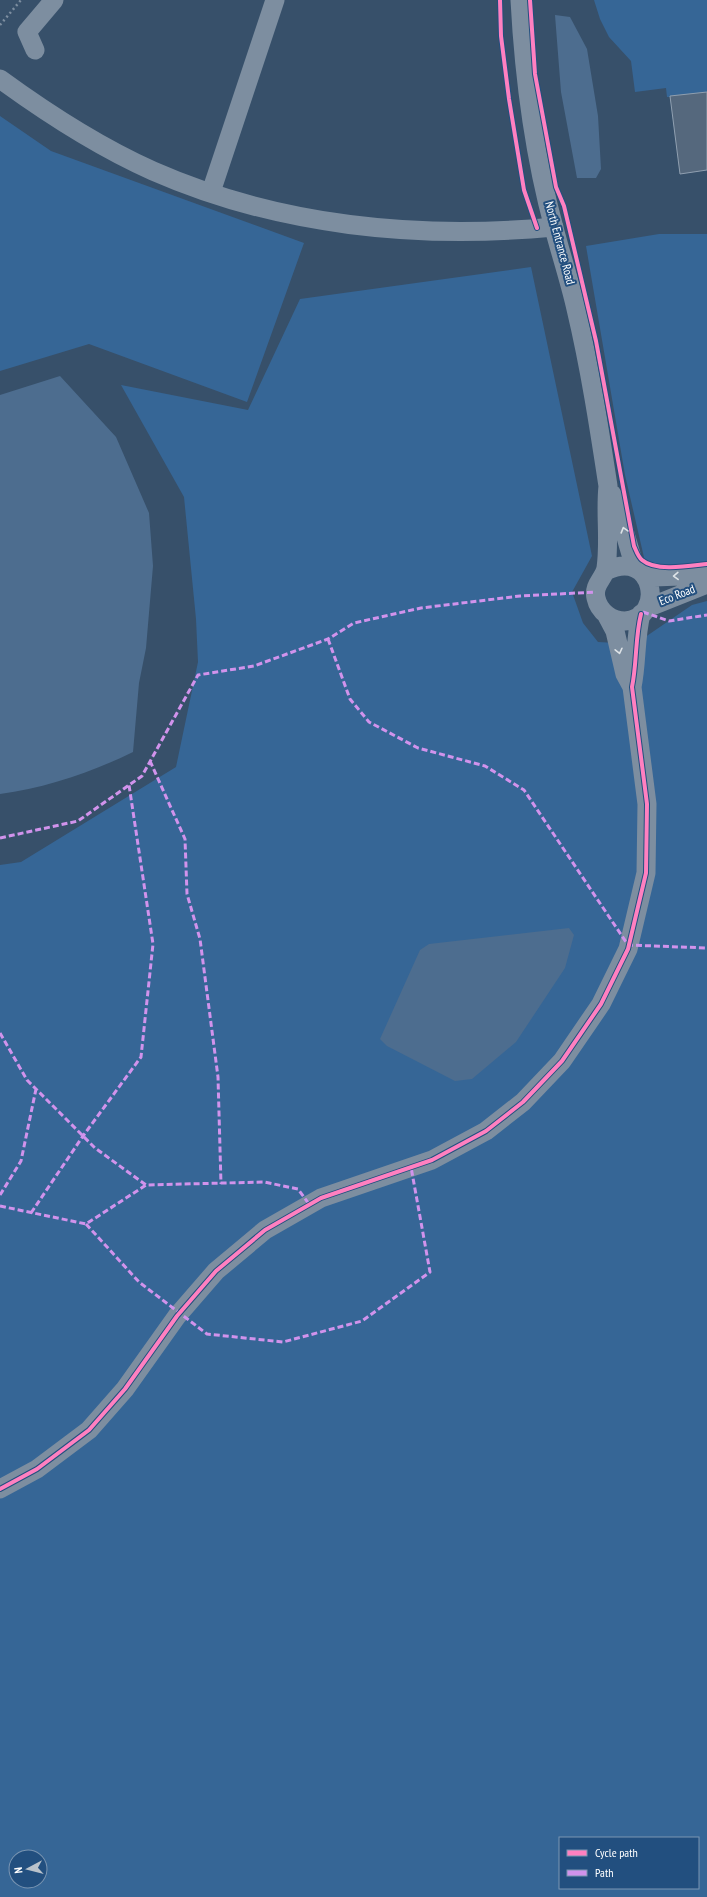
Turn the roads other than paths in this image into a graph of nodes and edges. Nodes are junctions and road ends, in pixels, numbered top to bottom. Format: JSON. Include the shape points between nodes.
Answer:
{"nodes":[{"id":1,"x":54,"y":0,"type":"edge"},
{"id":2,"x":275,"y":0,"type":"edge"},
{"id":3,"x":520,"y":0,"type":"edge"},
{"id":4,"x":35,"y":50,"type":"dead end"},
{"id":5,"x":0,"y":79,"type":"edge"},
{"id":6,"x":211,"y":192,"type":"junction"},
{"id":7,"x":554,"y":227,"type":"junction"},
{"id":8,"x":608,"y":486,"type":"junction"},
{"id":9,"x":606,"y":571,"type":"junction"},
{"id":10,"x":639,"y":571,"type":"junction"},
{"id":11,"x":707,"y":575,"type":"edge"},
{"id":12,"x":707,"y":584,"type":"edge"},
{"id":13,"x":644,"y":611,"type":"junction"},
{"id":14,"x":606,"y":614,"type":"junction"},
{"id":15,"x":632,"y":687,"type":"junction"},
{"id":16,"x":0,"y":1489,"type":"edge"}],
"edges":[{"from":1,"to":4,"type":"street","via":[[28,32]]},
{"from":2,"to":6,"type":"street"},
{"from":3,"to":7,"type":"street","name":"North Entrance Road","via":[[532,123]]},
{"from":5,"to":6,"type":"street","via":[[67,125],[107,147],[152,170]]},
{"from":6,"to":7,"type":"street","via":[[272,210],[378,228],[424,231]]},
{"from":7,"to":8,"type":"street","name":"North Entrance Road","via":[[585,350]]},
{"from":8,"to":9,"type":"street"},
{"from":10,"to":8,"type":"street","one_way":true},
{"from":9,"to":10,"type":"street","via":[[626,565]]},
{"from":9,"to":14,"type":"street","via":[[596,588],[596,598]]},
{"from":11,"to":10,"type":"street","name":"Eco Road","one_way":true,"via":[[654,577]]},
{"from":10,"to":13,"type":"street","via":[[651,589],[650,599]]},
{"from":12,"to":13,"type":"street","name":"Eco Road"},
{"from":13,"to":14,"type":"street","via":[[626,621],[614,619]]},
{"from":13,"to":15,"type":"street","via":[[638,628]]},
{"from":14,"to":15,"type":"street","one_way":true,"via":[[615,631],[625,674]]},
{"from":15,"to":16,"type":"street","via":[[647,804],[646,873],[628,949],[601,1004],[562,1060],[523,1102],[486,1131],[432,1160],[321,1198],[265,1230],[216,1271],[177,1316],[125,1389],[89,1430],[37,1469]]}]}
